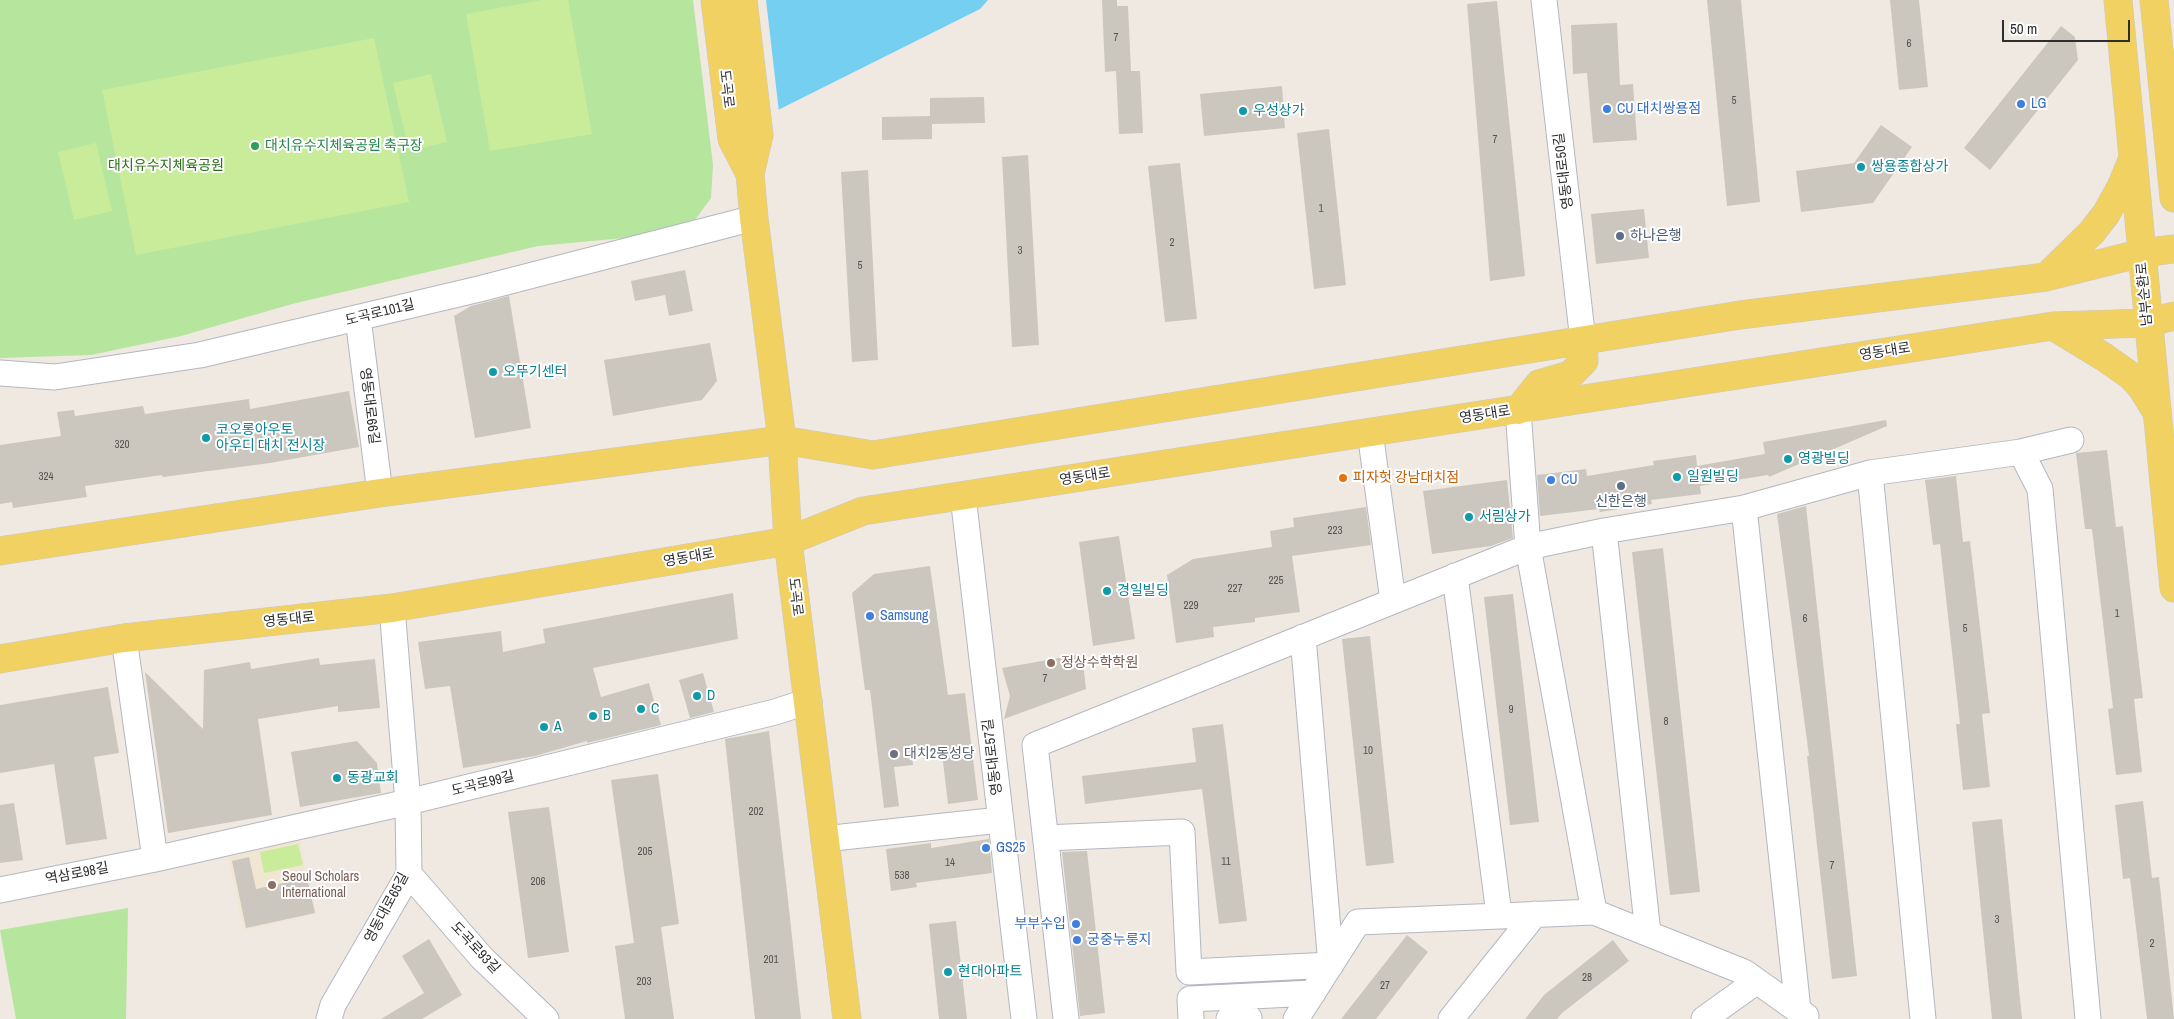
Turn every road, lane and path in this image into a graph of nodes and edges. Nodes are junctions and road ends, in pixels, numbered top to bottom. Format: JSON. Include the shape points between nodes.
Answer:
{"nodes":[{"id":1,"x":715,"y":0,"type":"edge"},
{"id":2,"x":743,"y":0,"type":"edge"},
{"id":3,"x":1544,"y":0,"type":"edge"},
{"id":4,"x":2118,"y":0,"type":"edge"},
{"id":5,"x":2154,"y":0,"type":"edge"},
{"id":6,"x":2133,"y":156,"type":"junction"},
{"id":7,"x":2172,"y":169,"type":"edge"},
{"id":8,"x":750,"y":174,"type":"junction"},
{"id":9,"x":2174,"y":198,"type":"edge"},
{"id":10,"x":754,"y":218,"type":"junction"},
{"id":11,"x":2174,"y":249,"type":"edge"},
{"id":12,"x":2142,"y":253,"type":"junction"},
{"id":13,"x":2046,"y":277,"type":"junction"},
{"id":14,"x":2174,"y":316,"type":"edge"},
{"id":15,"x":358,"y":318,"type":"junction"},
{"id":16,"x":2148,"y":323,"type":"junction"},
{"id":17,"x":2053,"y":326,"type":"junction"},
{"id":18,"x":1583,"y":341,"type":"junction"},
{"id":19,"x":0,"y":373,"type":"edge"},
{"id":20,"x":1518,"y":410,"type":"junction"},
{"id":21,"x":2156,"y":411,"type":"junction"},
{"id":22,"x":1370,"y":432,"type":"junction"},
{"id":23,"x":782,"y":440,"type":"junction"},
{"id":24,"x":2071,"y":440,"type":"dead end"},
{"id":25,"x":2021,"y":452,"type":"junction"},
{"id":26,"x":1870,"y":473,"type":"junction"},
{"id":27,"x":380,"y":493,"type":"junction"},
{"id":28,"x":963,"y":496,"type":"junction"},
{"id":29,"x":1744,"y":508,"type":"junction"},
{"id":30,"x":1604,"y":530,"type":"junction"},
{"id":31,"x":788,"y":541,"type":"junction"},
{"id":32,"x":1528,"y":547,"type":"junction"},
{"id":33,"x":0,"y":552,"type":"edge"},
{"id":34,"x":1455,"y":576,"type":"junction"},
{"id":35,"x":2174,"y":588,"type":"edge"},
{"id":36,"x":1393,"y":601,"type":"junction"},
{"id":37,"x":392,"y":608,"type":"junction"},
{"id":38,"x":1303,"y":637,"type":"junction"},
{"id":39,"x":124,"y":638,"type":"junction"},
{"id":40,"x":0,"y":659,"type":"edge"},
{"id":41,"x":808,"y":701,"type":"junction"},
{"id":42,"x":408,"y":802,"type":"junction"},
{"id":43,"x":1000,"y":820,"type":"junction"},
{"id":44,"x":1046,"y":838,"type":"junction"},
{"id":45,"x":824,"y":839,"type":"junction"},
{"id":46,"x":155,"y":858,"type":"junction"},
{"id":47,"x":409,"y":874,"type":"junction"},
{"id":48,"x":0,"y":890,"type":"edge"},
{"id":49,"x":1326,"y":912,"type":"junction"},
{"id":50,"x":1594,"y":912,"type":"junction"},
{"id":51,"x":1499,"y":914,"type":"junction"},
{"id":52,"x":1535,"y":914,"type":"junction"},
{"id":53,"x":1358,"y":922,"type":"junction"},
{"id":54,"x":1648,"y":933,"type":"junction"},
{"id":55,"x":1330,"y":965,"type":"junction"},
{"id":56,"x":1757,"y":981,"type":"junction"},
{"id":57,"x":1313,"y":993,"type":"junction"},
{"id":58,"x":1804,"y":1015,"type":"edge"},
{"id":59,"x":329,"y":1019,"type":"edge"},
{"id":60,"x":546,"y":1019,"type":"edge"},
{"id":61,"x":847,"y":1019,"type":"edge"},
{"id":62,"x":1024,"y":1019,"type":"edge"},
{"id":63,"x":1066,"y":1019,"type":"edge"},
{"id":64,"x":1191,"y":1019,"type":"edge"},
{"id":65,"x":1296,"y":1019,"type":"edge"},
{"id":66,"x":1451,"y":1019,"type":"edge"},
{"id":67,"x":1704,"y":1019,"type":"edge"},
{"id":68,"x":1923,"y":1019,"type":"edge"},
{"id":69,"x":2088,"y":1019,"type":"edge"}],
"edges":[{"from":1,"to":8,"type":"main road","name":"도곡로","via":[[732,139]]},
{"from":2,"to":8,"type":"main road","name":"도곡로","via":[[759,135]]},
{"from":3,"to":18,"type":"street","name":"영동대로50길"},
{"from":4,"to":6,"type":"main road","name":"남부순환로"},
{"from":5,"to":7,"type":"main road"},
{"from":6,"to":12,"type":"main road","name":"남부순환로"},
{"from":6,"to":13,"type":"main road","via":[[2106,214]]},
{"from":7,"to":9,"type":"main road"},
{"from":8,"to":10,"type":"main road","name":"도곡로"},
{"from":10,"to":15,"type":"street","name":"도곡로101길"},
{"from":10,"to":23,"type":"main road","name":"도곡로"},
{"from":11,"to":12,"type":"main road"},
{"from":12,"to":13,"type":"main road"},
{"from":12,"to":16,"type":"main road","name":"남부순환로"},
{"from":13,"to":18,"type":"main road","via":[[1740,315]]},
{"from":14,"to":16,"type":"main road","name":"영동대로"},
{"from":15,"to":19,"type":"street","name":"도곡로101길","via":[[200,355],[55,378]]},
{"from":15,"to":27,"type":"street","name":"영동대로66길"},
{"from":16,"to":17,"type":"main road","name":"영동대로"},
{"from":16,"to":21,"type":"main road","name":"남부순환로"},
{"from":17,"to":20,"type":"main road","name":"영동대로"},
{"from":17,"to":21,"type":"main road","via":[[2131,376]]},
{"from":18,"to":20,"type":"main road","via":[[1584,361],[1570,375],[1539,384]]},
{"from":18,"to":23,"type":"main road","via":[[872,455]]},
{"from":20,"to":22,"type":"main road","name":"영동대로"},
{"from":20,"to":32,"type":"street"},
{"from":21,"to":35,"type":"main road","name":"남부순환로"},
{"from":22,"to":28,"type":"main road","name":"영동대로"},
{"from":22,"to":36,"type":"street"},
{"from":23,"to":27,"type":"main road"},
{"from":23,"to":31,"type":"main road","name":"도곡로"},
{"from":24,"to":25,"type":"street"},
{"from":25,"to":26,"type":"street"},
{"from":25,"to":69,"type":"street","via":[[2040,489]]},
{"from":26,"to":29,"type":"street"},
{"from":26,"to":68,"type":"street"},
{"from":27,"to":33,"type":"main road"},
{"from":28,"to":31,"type":"main road","name":"영동대로","via":[[863,511]]},
{"from":28,"to":43,"type":"street","name":"영동대로57길"},
{"from":29,"to":30,"type":"street"},
{"from":29,"to":58,"type":"street"},
{"from":30,"to":32,"type":"street"},
{"from":30,"to":54,"type":"street"},
{"from":31,"to":37,"type":"main road","name":"영동대로"},
{"from":31,"to":41,"type":"main road","name":"도곡로"},
{"from":32,"to":34,"type":"street"},
{"from":32,"to":50,"type":"street"},
{"from":34,"to":36,"type":"street"},
{"from":34,"to":51,"type":"street"},
{"from":36,"to":38,"type":"street"},
{"from":37,"to":39,"type":"main road","name":"영동대로"},
{"from":37,"to":42,"type":"street","name":"영동대로65길"},
{"from":38,"to":44,"type":"street","via":[[1035,745]]},
{"from":38,"to":49,"type":"street"},
{"from":39,"to":40,"type":"main road","name":"영동대로"},
{"from":39,"to":46,"type":"street"},
{"from":41,"to":42,"type":"street","name":"도곡로99길","via":[[776,712]]},
{"from":41,"to":45,"type":"main road","name":"도곡로"},
{"from":42,"to":46,"type":"street","name":"도곡로99길"},
{"from":42,"to":47,"type":"street","name":"영동대로65길"},
{"from":43,"to":45,"type":"street"},
{"from":43,"to":62,"type":"street","name":"영동대로57길"},
{"from":44,"to":55,"type":"street","via":[[1182,832],[1189,972]]},
{"from":44,"to":63,"type":"street"},
{"from":45,"to":61,"type":"main road","name":"도곡로"},
{"from":46,"to":48,"type":"street","name":"역삼로98길"},
{"from":47,"to":59,"type":"street","name":"영동대로65길","via":[[333,1005]]},
{"from":47,"to":60,"type":"street","name":"도곡로93길","via":[[482,958]]},
{"from":49,"to":53,"type":"street"},
{"from":49,"to":55,"type":"street"},
{"from":50,"to":52,"type":"street"},
{"from":50,"to":54,"type":"street"},
{"from":51,"to":52,"type":"street"},
{"from":51,"to":53,"type":"street"},
{"from":52,"to":66,"type":"street"},
{"from":53,"to":55,"type":"street"},
{"from":54,"to":56,"type":"street","via":[[1744,972]]},
{"from":55,"to":57,"type":"street"},
{"from":56,"to":58,"type":"street"},
{"from":56,"to":67,"type":"street"},
{"from":57,"to":64,"type":"street","via":[[1190,999]]},
{"from":57,"to":65,"type":"street"}]}
